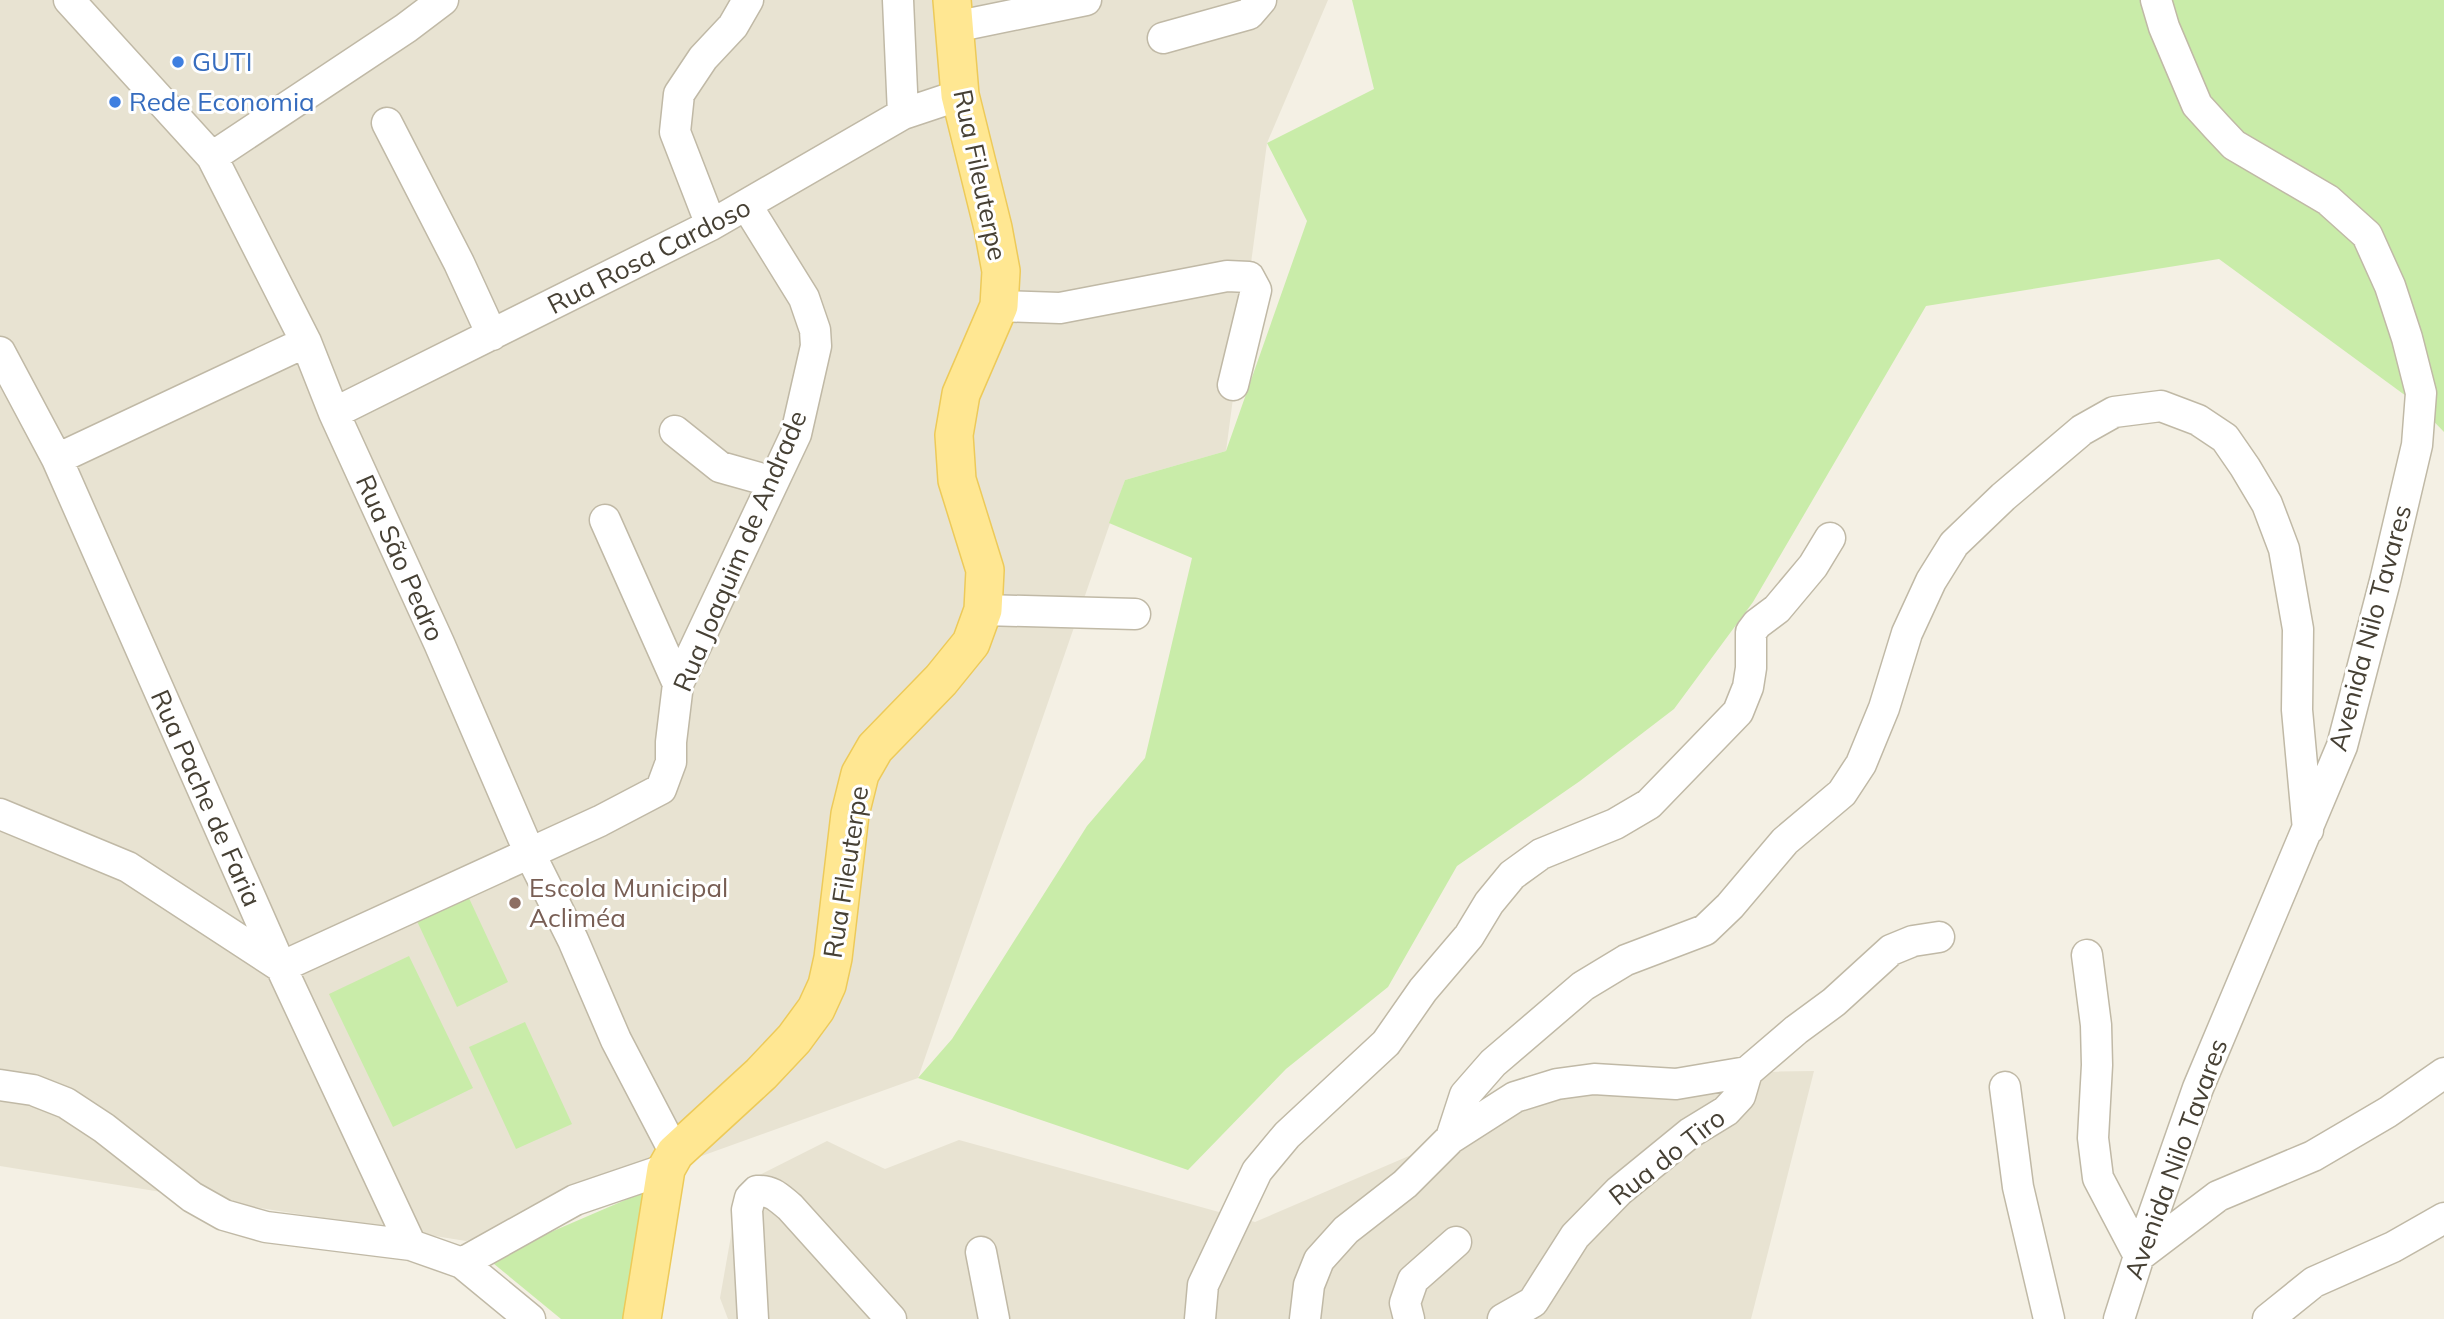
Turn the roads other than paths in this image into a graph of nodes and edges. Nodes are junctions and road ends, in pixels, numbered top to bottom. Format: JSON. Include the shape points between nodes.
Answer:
{"nodes":[{"id":1,"x":69,"y":0,"type":"edge"},
{"id":2,"x":443,"y":0,"type":"edge"},
{"id":3,"x":748,"y":0,"type":"edge"},
{"id":4,"x":898,"y":0,"type":"edge"},
{"id":5,"x":1086,"y":0,"type":"edge"},
{"id":6,"x":1261,"y":0,"type":"edge"},
{"id":7,"x":2156,"y":0,"type":"edge"},
{"id":8,"x":953,"y":14,"type":"edge"},
{"id":9,"x":1163,"y":38,"type":"dead end"},
{"id":10,"x":960,"y":95,"type":"junction"},
{"id":11,"x":903,"y":114,"type":"junction"},
{"id":12,"x":387,"y":123,"type":"dead end"},
{"id":13,"x":212,"y":157,"type":"junction"},
{"id":14,"x":747,"y":206,"type":"junction"},
{"id":15,"x":710,"y":225,"type":"junction"},
{"id":16,"x":999,"y":306,"type":"junction"},
{"id":17,"x":492,"y":335,"type":"junction"},
{"id":18,"x":306,"y":342,"type":"junction"},
{"id":19,"x":0,"y":352,"type":"edge"},
{"id":20,"x":1233,"y":385,"type":"dead end"},
{"id":21,"x":334,"y":413,"type":"junction"},
{"id":22,"x":675,"y":431,"type":"dead end"},
{"id":23,"x":57,"y":459,"type":"junction"},
{"id":24,"x":773,"y":482,"type":"junction"},
{"id":25,"x":605,"y":520,"type":"dead end"},
{"id":26,"x":1830,"y":538,"type":"dead end"},
{"id":27,"x":983,"y":610,"type":"junction"},
{"id":28,"x":1135,"y":614,"type":"dead end"},
{"id":29,"x":678,"y":684,"type":"junction"},
{"id":30,"x":0,"y":814,"type":"edge"},
{"id":31,"x":2308,"y":830,"type":"junction"},
{"id":32,"x":530,"y":854,"type":"junction"},
{"id":33,"x":1939,"y":937,"type":"dead end"},
{"id":34,"x":2087,"y":955,"type":"dead end"},
{"id":35,"x":281,"y":967,"type":"junction"},
{"id":36,"x":1747,"y":1072,"type":"junction"},
{"id":37,"x":2444,"y":1073,"type":"edge"},
{"id":38,"x":0,"y":1085,"type":"edge"},
{"id":39,"x":2005,"y":1087,"type":"dead end"},
{"id":40,"x":1451,"y":1138,"type":"junction"},
{"id":41,"x":671,"y":1161,"type":"junction"},
{"id":42,"x":2444,"y":1218,"type":"edge"},
{"id":43,"x":1456,"y":1242,"type":"dead end"},
{"id":44,"x":411,"y":1245,"type":"junction"},
{"id":45,"x":981,"y":1252,"type":"dead end"},
{"id":46,"x":2138,"y":1256,"type":"junction"},
{"id":47,"x":462,"y":1263,"type":"junction"},
{"id":48,"x":1537,"y":1310,"type":"edge"},
{"id":49,"x":530,"y":1319,"type":"edge"},
{"id":50,"x":642,"y":1319,"type":"edge"},
{"id":51,"x":753,"y":1319,"type":"edge"},
{"id":52,"x":891,"y":1319,"type":"edge"},
{"id":53,"x":994,"y":1319,"type":"edge"},
{"id":54,"x":1200,"y":1319,"type":"edge"},
{"id":55,"x":1305,"y":1319,"type":"edge"},
{"id":56,"x":1409,"y":1319,"type":"edge"},
{"id":57,"x":1503,"y":1319,"type":"edge"},
{"id":58,"x":2049,"y":1319,"type":"edge"},
{"id":59,"x":2119,"y":1319,"type":"edge"},
{"id":60,"x":2268,"y":1319,"type":"edge"}],
"edges":[{"from":1,"to":13,"type":"street","name":"Rua São Pedro"},
{"from":2,"to":13,"type":"street"},
{"from":3,"to":15,"type":"street","via":[[679,94],[675,132]]},
{"from":4,"to":11,"type":"street"},
{"from":5,"to":8,"type":"street"},
{"from":6,"to":9,"type":"street","via":[[1249,14]]},
{"from":7,"to":31,"type":"street","name":"Avenida Nilo Tavares","via":[[2197,105],[2234,145],[2328,200],[2367,234],[2390,286],[2421,393],[2417,445],[2385,581],[2342,746]]},
{"from":8,"to":10,"type":"main road","name":"Rua Fileuterpe"},
{"from":10,"to":11,"type":"street","name":"Rua Rosa Cardoso"},
{"from":10,"to":16,"type":"main road","name":"Rua Fileuterpe","via":[[995,239]]},
{"from":11,"to":14,"type":"street","name":"Rua Rosa Cardoso"},
{"from":12,"to":17,"type":"street"},
{"from":13,"to":18,"type":"street","name":"Rua São Pedro"},
{"from":14,"to":15,"type":"street","name":"Rua Rosa Cardoso"},
{"from":14,"to":24,"type":"street","name":"Rua Joaquim de Andrade","via":[[804,298],[815,330],[816,346],[796,434]]},
{"from":15,"to":17,"type":"street","name":"Rua Rosa Cardoso"},
{"from":16,"to":20,"type":"street","via":[[1060,307],[1227,276],[1249,277],[1256,290]]},
{"from":16,"to":27,"type":"main road","name":"Rua Fileuterpe","via":[[961,394],[954,435],[957,480],[985,570]]},
{"from":17,"to":21,"type":"street","name":"Rua Rosa Cardoso"},
{"from":18,"to":21,"type":"street","name":"Rua São Pedro"},
{"from":18,"to":23,"type":"street"},
{"from":19,"to":23,"type":"street","name":"Rua Pache de Faria"},
{"from":21,"to":32,"type":"street","name":"Rua São Pedro"},
{"from":22,"to":24,"type":"street","via":[[720,467]]},
{"from":23,"to":35,"type":"street","name":"Rua Pache de Faria"},
{"from":24,"to":29,"type":"street","name":"Rua Joaquim de Andrade"},
{"from":25,"to":29,"type":"street"},
{"from":26,"to":54,"type":"street","via":[[1777,609],[1751,632],[1748,687],[1738,712],[1649,804],[1615,824],[1541,854],[1512,875],[1386,1043],[1287,1136],[1257,1171],[1203,1285]]},
{"from":27,"to":28,"type":"street"},
{"from":27,"to":41,"type":"main road","name":"Rua Fileuterpe","via":[[971,643],[876,748],[860,774],[850,814],[833,958],[816,1009],[761,1074]]},
{"from":29,"to":32,"type":"street","name":"Rua Joaquim de Andrade","via":[[671,762],[661,789]]},
{"from":30,"to":35,"type":"street","via":[[128,867]]},
{"from":31,"to":40,"type":"street","via":[[2297,710],[2298,629],[2284,549],[2267,504],[2225,438],[2198,420],[2161,406],[2114,412],[2082,430],[1954,544],[1907,633],[1884,708],[1861,764],[1842,793],[1785,841],[1706,930],[1626,960],[1583,986],[1493,1063],[1465,1095]]},
{"from":31,"to":46,"type":"street","name":"Avenida Nilo Tavares","via":[[2199,1088]]},
{"from":32,"to":35,"type":"street","name":"Rua Joaquim de Andrade"},
{"from":32,"to":41,"type":"street","name":"Rua São Pedro"},
{"from":33,"to":36,"type":"street","name":"Rua do Tiro","via":[[1891,950]]},
{"from":34,"to":46,"type":"street","via":[[2096,1025],[2093,1138],[2098,1178]]},
{"from":35,"to":44,"type":"street","name":"Rua Pache de Faria"},
{"from":36,"to":40,"type":"street","via":[[1676,1084],[1594,1079],[1557,1084],[1515,1097]]},
{"from":36,"to":48,"type":"street","name":"Rua do Tiro","via":[[1740,1096],[1726,1111],[1660,1156],[1575,1236]]},
{"from":37,"to":46,"type":"street","via":[[2313,1156],[2218,1196]]},
{"from":38,"to":44,"type":"street","via":[[33,1090],[65,1103],[192,1197],[224,1215],[266,1227]]},
{"from":39,"to":58,"type":"street","via":[[2018,1187]]},
{"from":40,"to":55,"type":"street","via":[[1405,1184],[1346,1230],[1319,1260],[1309,1285]]},
{"from":41,"to":47,"type":"street","via":[[575,1200]]},
{"from":41,"to":50,"type":"main road"},
{"from":42,"to":60,"type":"street","via":[[2314,1282]]},
{"from":43,"to":56,"type":"street","via":[[1413,1280],[1405,1303]]},
{"from":44,"to":47,"type":"street"},
{"from":45,"to":53,"type":"street"},
{"from":46,"to":59,"type":"street","name":"Avenida Nilo Tavares"},
{"from":47,"to":49,"type":"street"},
{"from":48,"to":57,"type":"street","name":"Rua do Tiro"},
{"from":51,"to":52,"type":"street","via":[[747,1210],[750,1198],[765,1190],[790,1207]]}]}
